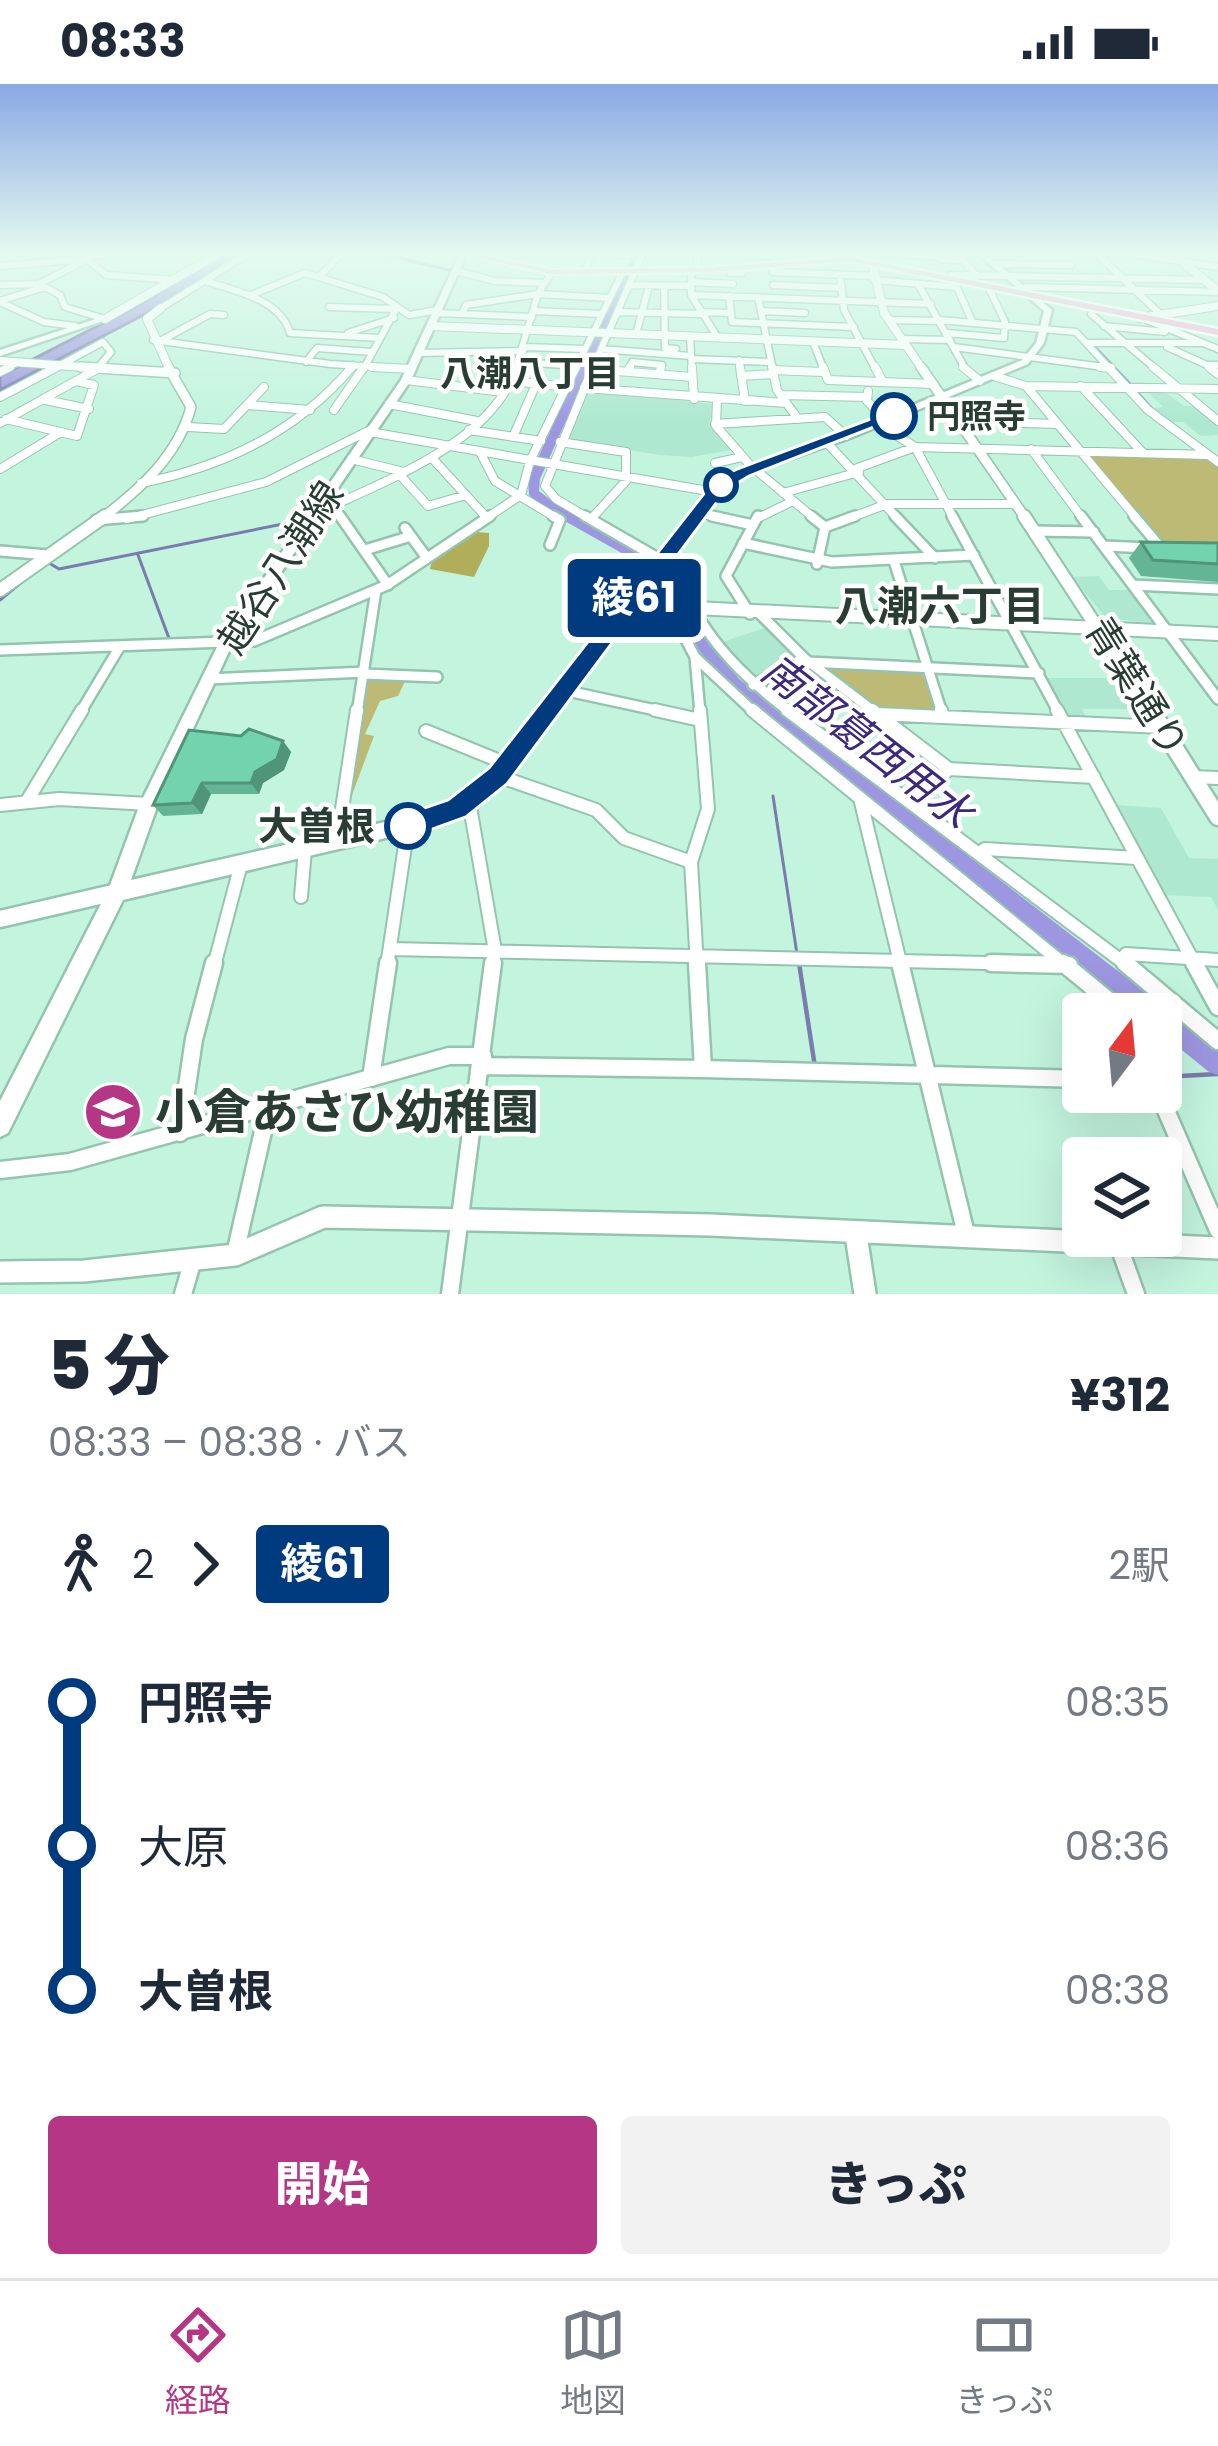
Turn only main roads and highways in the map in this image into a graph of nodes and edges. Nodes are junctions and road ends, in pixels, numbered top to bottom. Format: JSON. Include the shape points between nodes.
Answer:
{"nodes":[{"id":1,"x":438,"y":309,"type":"edge"},
{"id":2,"x":1047,"y":309,"type":"edge"},
{"id":3,"x":1095,"y":309,"type":"edge"},
{"id":4,"x":105,"y":319,"type":"road end"},
{"id":5,"x":1215,"y":330,"type":"edge"},
{"id":6,"x":0,"y":357,"type":"edge"},
{"id":7,"x":117,"y":892,"type":"junction"},
{"id":8,"x":0,"y":1125,"type":"edge"}],
"edges":[{"from":1,"to":7,"type":"main road","name":"越谷八潮線","via":[[409,374],[226,643]]},
{"from":2,"to":7,"type":"main road","via":[[1029,359],[726,481],[503,770],[469,801],[408,826]]},
{"from":3,"to":5,"type":"main road"},
{"from":4,"to":6,"type":"main road"},
{"from":7,"to":8,"type":"main road","name":"越谷八潮線"}]}
